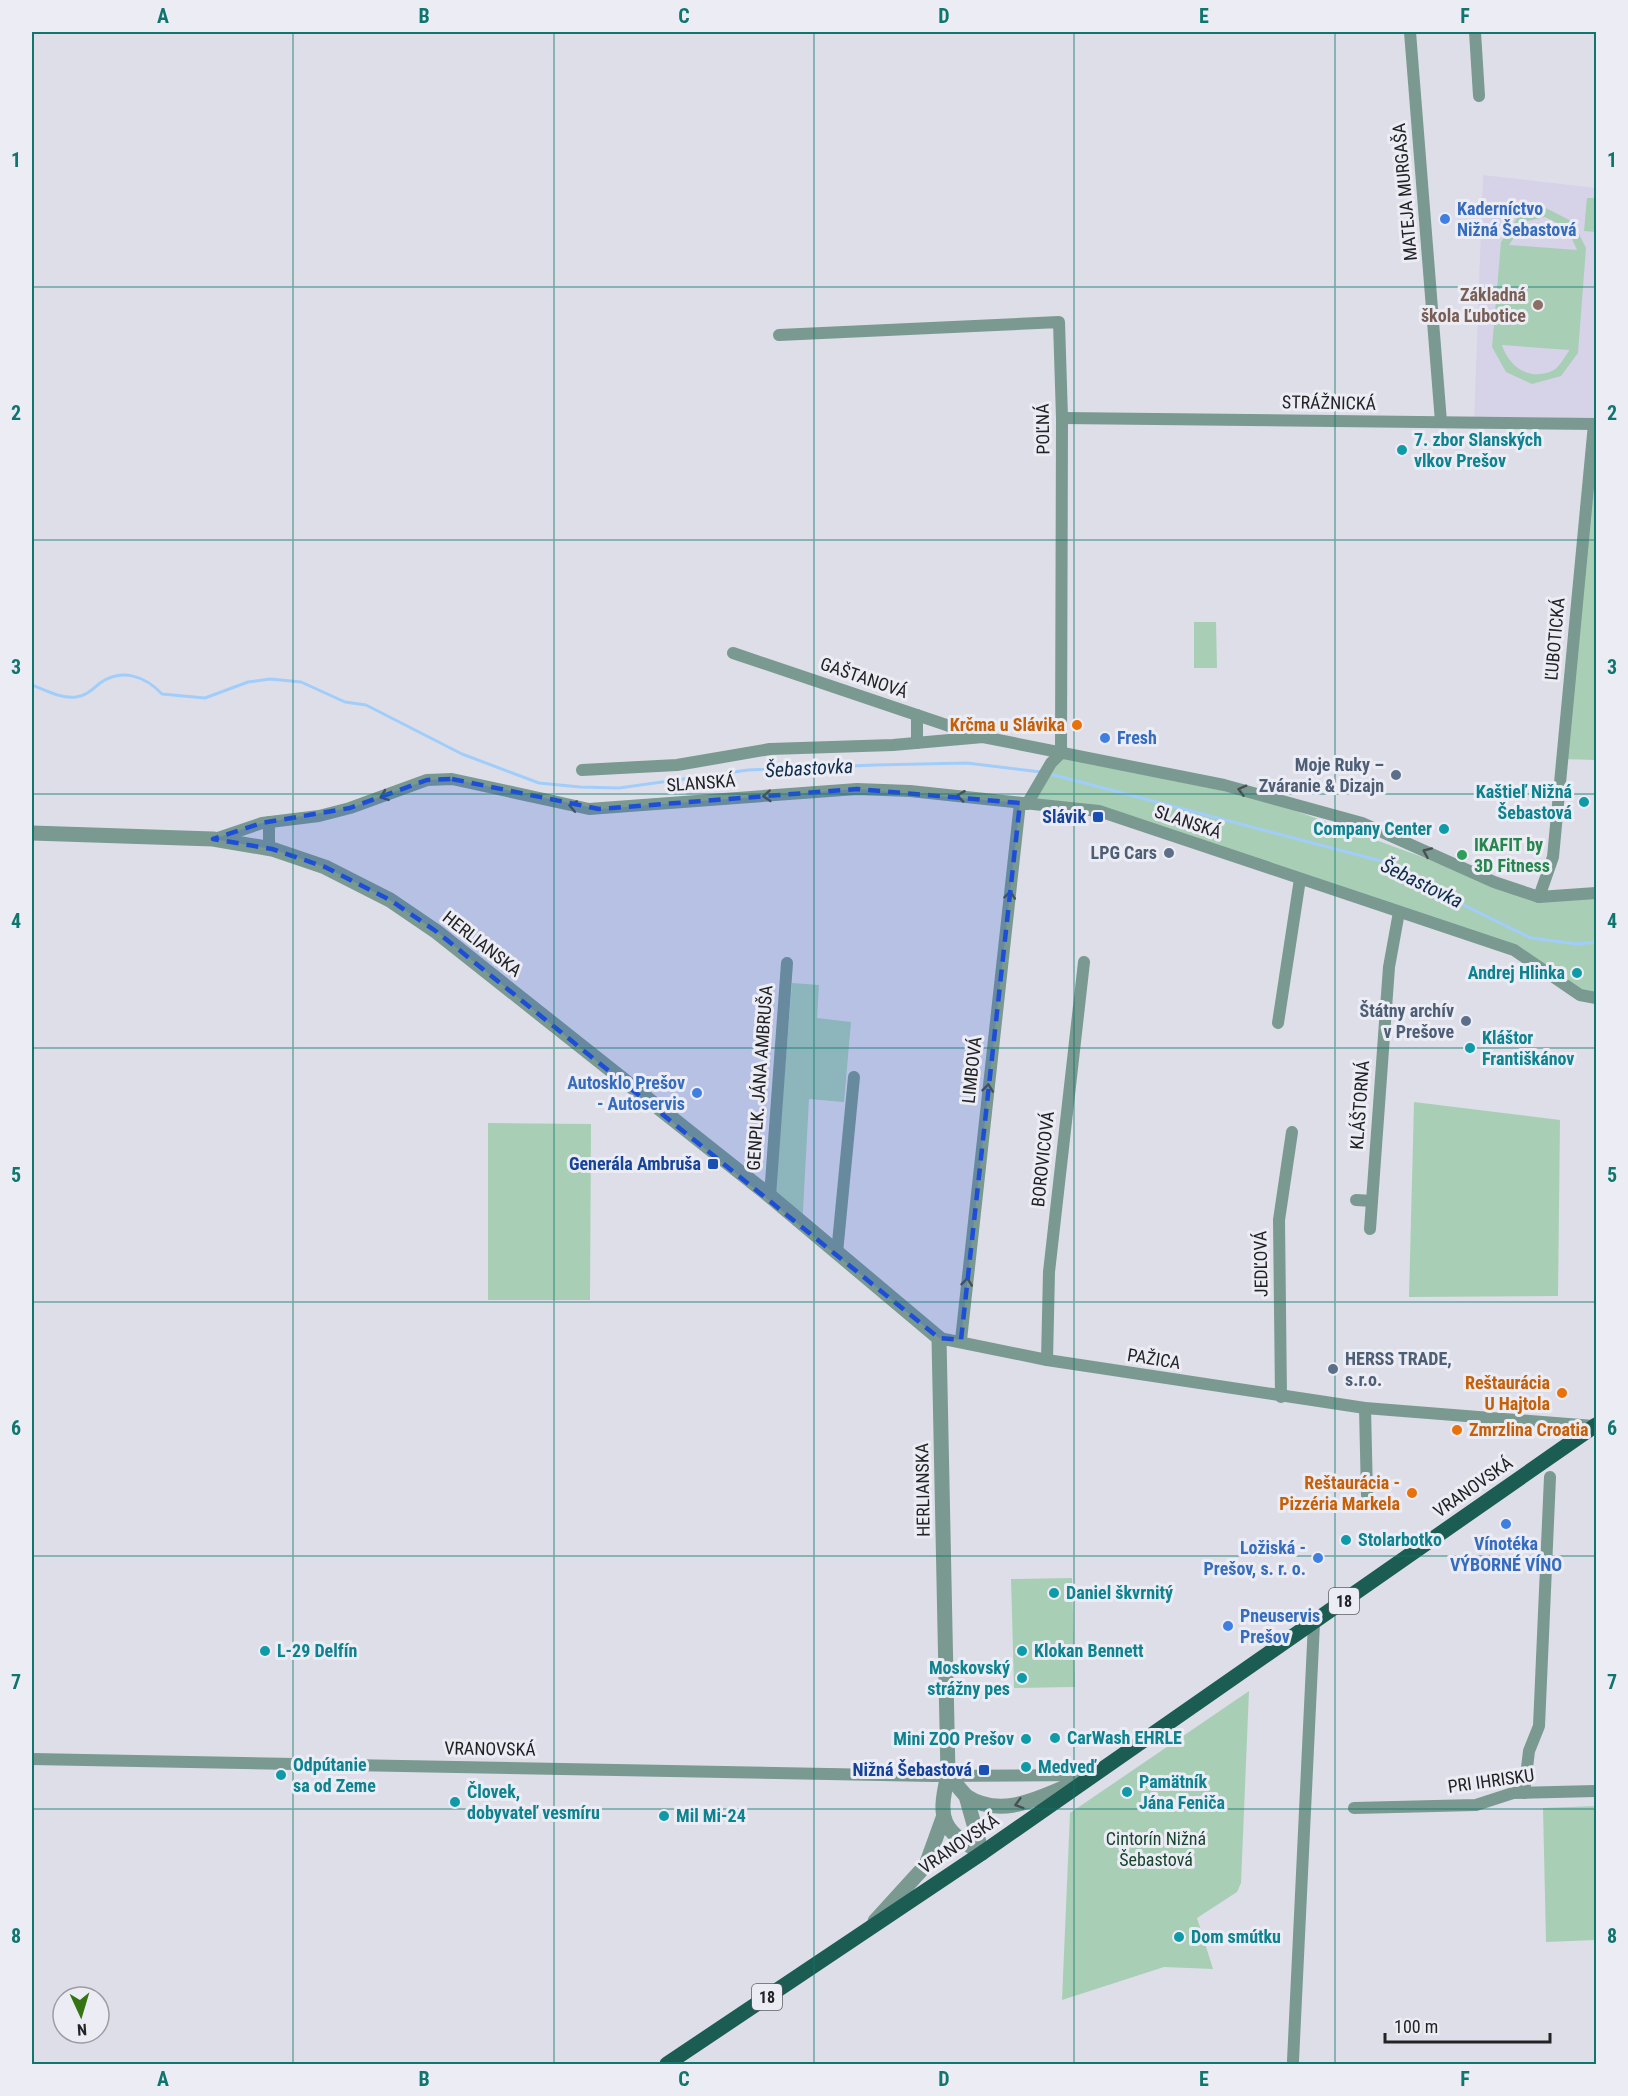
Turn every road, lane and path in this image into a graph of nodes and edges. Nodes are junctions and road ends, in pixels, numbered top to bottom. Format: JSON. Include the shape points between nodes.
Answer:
{"nodes":[{"id":1,"x":1410,"y":32,"type":"edge"},
{"id":2,"x":1475,"y":32,"type":"edge"},
{"id":3,"x":1479,"y":96,"type":"dead end"},
{"id":4,"x":779,"y":335,"type":"dead end"},
{"id":5,"x":1062,"y":418,"type":"junction"},
{"id":6,"x":1441,"y":422,"type":"junction"},
{"id":7,"x":1595,"y":424,"type":"edge"},
{"id":8,"x":733,"y":653,"type":"dead end"},
{"id":9,"x":917,"y":715,"type":"junction"},
{"id":10,"x":983,"y":737,"type":"junction"},
{"id":11,"x":917,"y":743,"type":"junction"},
{"id":12,"x":1061,"y":753,"type":"junction"},
{"id":13,"x":582,"y":770,"type":"dead end"},
{"id":14,"x":1023,"y":803,"type":"junction"},
{"id":15,"x":269,"y":822,"type":"junction"},
{"id":16,"x":32,"y":833,"type":"edge"},
{"id":17,"x":213,"y":839,"type":"junction"},
{"id":18,"x":269,"y":849,"type":"junction"},
{"id":19,"x":1300,"y":879,"type":"junction"},
{"id":20,"x":1596,"y":893,"type":"edge"},
{"id":21,"x":1539,"y":897,"type":"junction"},
{"id":22,"x":1399,"y":912,"type":"junction"},
{"id":23,"x":1084,"y":962,"type":"dead end"},
{"id":24,"x":787,"y":963,"type":"dead end"},
{"id":25,"x":1596,"y":998,"type":"edge"},
{"id":26,"x":1278,"y":1023,"type":"dead end"},
{"id":27,"x":854,"y":1077,"type":"dead end"},
{"id":28,"x":1292,"y":1132,"type":"dead end"},
{"id":29,"x":770,"y":1196,"type":"junction"},
{"id":30,"x":1356,"y":1200,"type":"dead end"},
{"id":31,"x":1372,"y":1201,"type":"junction"},
{"id":32,"x":1271,"y":1217,"type":"dead end"},
{"id":33,"x":1370,"y":1229,"type":"dead end"},
{"id":34,"x":837,"y":1253,"type":"junction"},
{"id":35,"x":939,"y":1338,"type":"junction"},
{"id":36,"x":961,"y":1340,"type":"junction"},
{"id":37,"x":1047,"y":1360,"type":"junction"},
{"id":38,"x":1277,"y":1396,"type":"junction"},
{"id":39,"x":1365,"y":1408,"type":"junction"},
{"id":40,"x":1595,"y":1426,"type":"edge"},
{"id":41,"x":1550,"y":1477,"type":"dead end"},
{"id":42,"x":1367,"y":1495,"type":"dead end"},
{"id":43,"x":1314,"y":1623,"type":"junction"},
{"id":44,"x":32,"y":1759,"type":"edge"},
{"id":45,"x":948,"y":1775,"type":"junction"},
{"id":46,"x":1094,"y":1775,"type":"junction"},
{"id":47,"x":1596,"y":1791,"type":"edge"},
{"id":48,"x":1524,"y":1793,"type":"junction"},
{"id":49,"x":966,"y":1796,"type":"junction"},
{"id":50,"x":1354,"y":1808,"type":"dead end"},
{"id":51,"x":943,"y":1818,"type":"junction"},
{"id":52,"x":982,"y":1853,"type":"junction"},
{"id":53,"x":866,"y":1930,"type":"junction"},
{"id":54,"x":1293,"y":2061,"type":"dead end"},
{"id":55,"x":668,"y":2064,"type":"edge"}],
"edges":[{"from":1,"to":6,"type":"street","name":"MATEJA MURGAŠA"},
{"from":2,"to":3,"type":"street"},
{"from":4,"to":5,"type":"street","name":"POĽNÁ","via":[[1059,322]]},
{"from":5,"to":6,"type":"street","name":"STRÁŽNICKÁ"},
{"from":5,"to":12,"type":"street","name":"POĽNÁ"},
{"from":6,"to":7,"type":"street","name":"STRÁŽNICKÁ"},
{"from":7,"to":21,"type":"street","name":"ĽUBOTICKÁ","via":[[1552,857]]},
{"from":8,"to":9,"type":"street","name":"GAŠTANOVÁ"},
{"from":9,"to":10,"type":"street","name":"GAŠTANOVÁ"},
{"from":9,"to":11,"type":"street"},
{"from":10,"to":11,"type":"street","name":"SLANSKÁ"},
{"from":10,"to":12,"type":"street","name":"SLANSKÁ"},
{"from":11,"to":13,"type":"street","name":"SLANSKÁ","via":[[770,749],[677,765]]},
{"from":12,"to":14,"type":"street"},
{"from":21,"to":12,"type":"street","name":"SLANSKÁ","one_way":true,"via":[[1494,882],[1362,823],[1224,785]]},
{"from":14,"to":15,"type":"street","name":"SLANSKÁ","one_way":true,"via":[[910,790],[857,789],[599,809],[452,779],[427,780],[319,816]]},
{"from":14,"to":19,"type":"street","name":"SLANSKÁ","via":[[1099,811]]},
{"from":36,"to":14,"type":"street","name":"LIMBOVÁ","one_way":true},
{"from":15,"to":17,"type":"street","name":"SLANSKÁ"},
{"from":15,"to":18,"type":"street"},
{"from":16,"to":17,"type":"street","name":"HERLIANSKA"},
{"from":17,"to":18,"type":"street","name":"HERLIANSKA"},
{"from":18,"to":29,"type":"street","name":"HERLIANSKA","via":[[325,867],[390,900],[437,932]]},
{"from":19,"to":22,"type":"street","name":"SLANSKÁ"},
{"from":19,"to":26,"type":"street"},
{"from":20,"to":21,"type":"street","name":"SLANSKÁ"},
{"from":22,"to":25,"type":"street","name":"SLANSKÁ","via":[[1514,950],[1580,995]]},
{"from":22,"to":31,"type":"street","name":"KLÁŠTORNÁ","via":[[1389,967]]},
{"from":23,"to":37,"type":"street","name":"BOROVICOVÁ","via":[[1048,1272]]},
{"from":24,"to":29,"type":"street","name":"GENPLK. JÁNA AMBRUŠA"},
{"from":27,"to":34,"type":"street"},
{"from":28,"to":38,"type":"street","name":"JEDĽOVÁ","via":[[1279,1220]]},
{"from":29,"to":34,"type":"street","name":"HERLIANSKA"},
{"from":30,"to":31,"type":"street"},
{"from":31,"to":33,"type":"street","name":"KLÁŠTORNÁ"},
{"from":32,"to":38,"type":"street","name":"JEDĽOVÁ"},
{"from":34,"to":35,"type":"street","name":"HERLIANSKA"},
{"from":35,"to":36,"type":"street","name":"PAŽICA"},
{"from":35,"to":45,"type":"street","name":"HERLIANSKA"},
{"from":36,"to":37,"type":"street","name":"PAŽICA"},
{"from":37,"to":38,"type":"street","name":"PAŽICA"},
{"from":38,"to":39,"type":"street","name":"PAŽICA"},
{"from":39,"to":40,"type":"street","name":"PAŽICA"},
{"from":39,"to":42,"type":"street"},
{"from":40,"to":43,"type":"main road","name":"VRANOVSKÁ","number":"18"},
{"from":41,"to":48,"type":"street","via":[[1539,1726],[1529,1751]]},
{"from":43,"to":46,"type":"main road","name":"VRANOVSKÁ","number":"18"},
{"from":43,"to":54,"type":"street"},
{"from":44,"to":45,"type":"street","name":"VRANOVSKÁ"},
{"from":45,"to":46,"type":"street","name":"VRANOVSKÁ"},
{"from":45,"to":49,"type":"street"},
{"from":45,"to":51,"type":"street","name":"HERLIANSKA"},
{"from":46,"to":49,"type":"street","one_way":true,"via":[[1019,1805],[986,1806]]},
{"from":46,"to":52,"type":"main road","name":"VRANOVSKÁ","number":"18"},
{"from":47,"to":48,"type":"street","name":"PRI IHRISKU"},
{"from":48,"to":50,"type":"street","name":"PRI IHRISKU","via":[[1476,1805]]},
{"from":49,"to":52,"type":"street"},
{"from":51,"to":52,"type":"street","via":[[957,1838]]},
{"from":51,"to":53,"type":"street","name":"HERLIANSKA","via":[[926,1865]]},
{"from":52,"to":53,"type":"main road","name":"VRANOVSKÁ","number":"18"},
{"from":53,"to":55,"type":"main road","name":"VRANOVSKÁ","number":"18"}]}
